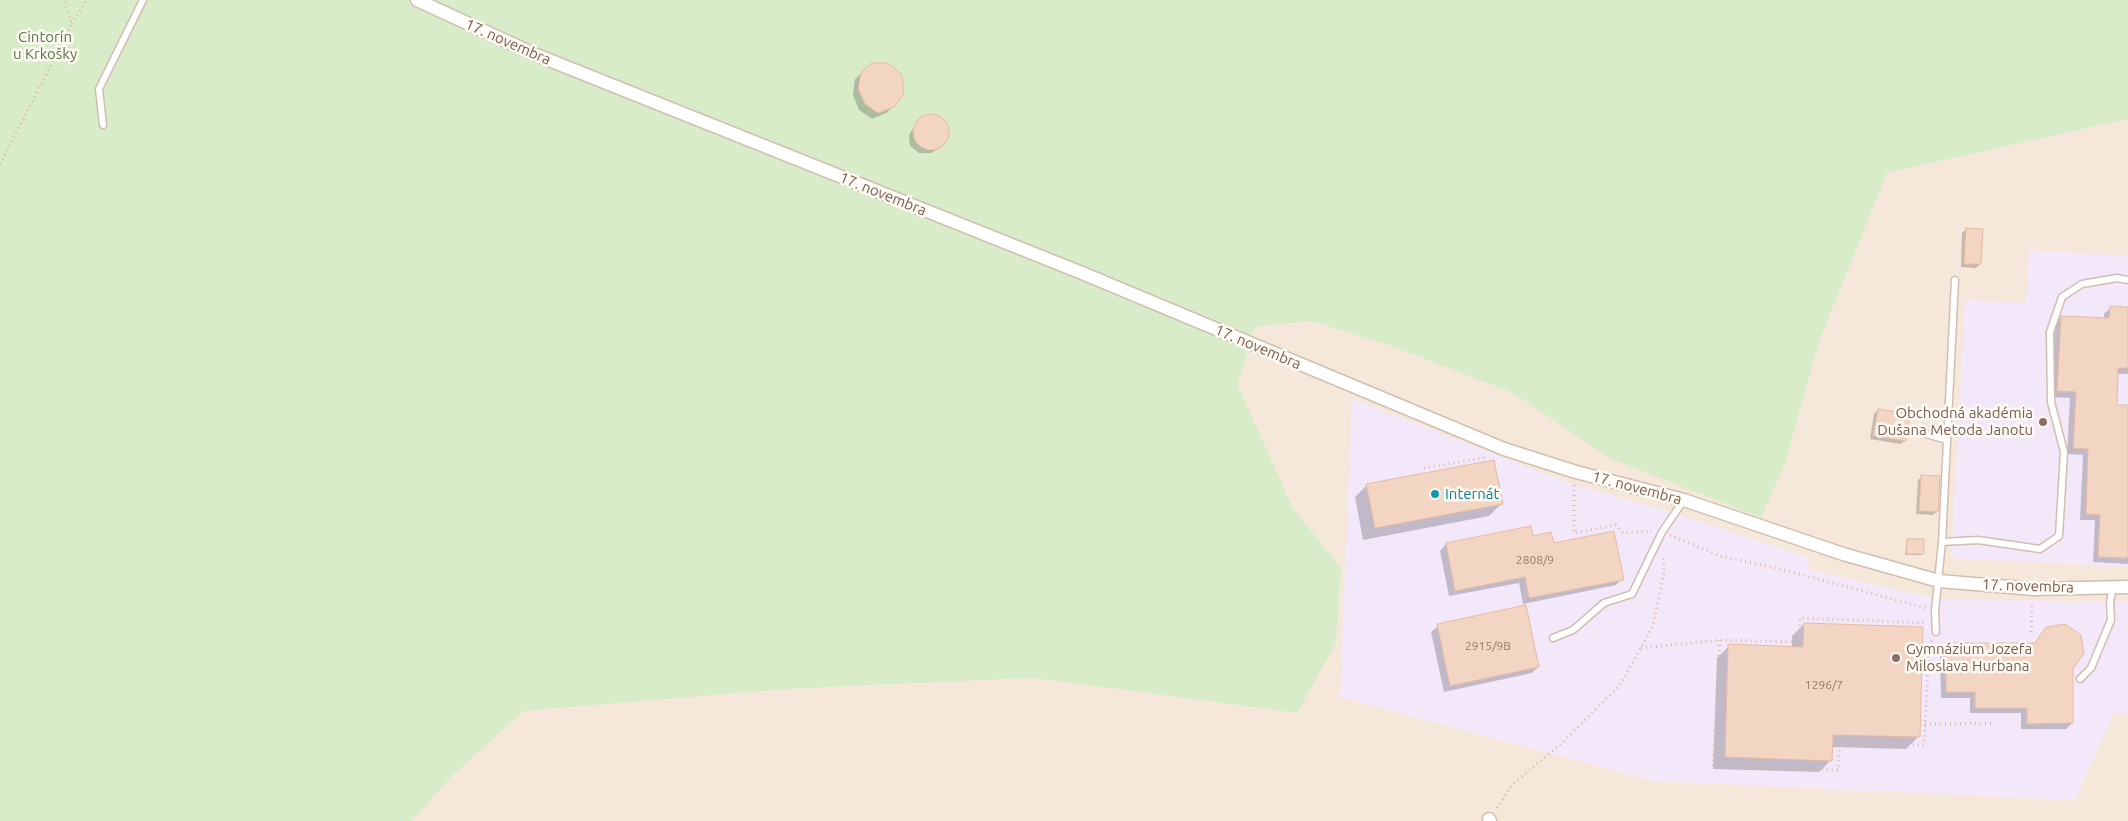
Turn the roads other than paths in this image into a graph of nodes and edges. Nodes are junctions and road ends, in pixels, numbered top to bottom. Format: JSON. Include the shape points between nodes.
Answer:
{"nodes":[{"id":1,"x":143,"y":0,"type":"edge"},
{"id":2,"x":417,"y":0,"type":"edge"},
{"id":3,"x":103,"y":125,"type":"dead end"},
{"id":4,"x":1955,"y":280,"type":"dead end"},
{"id":5,"x":2128,"y":280,"type":"edge"},
{"id":6,"x":1912,"y":430,"type":"dead end"},
{"id":7,"x":1947,"y":440,"type":"junction"},
{"id":8,"x":1684,"y":500,"type":"junction"},
{"id":9,"x":1942,"y":542,"type":"junction"},
{"id":10,"x":1939,"y":581,"type":"junction"},
{"id":11,"x":2113,"y":587,"type":"junction"},
{"id":12,"x":2128,"y":588,"type":"edge"},
{"id":13,"x":1936,"y":632,"type":"dead end"},
{"id":14,"x":1553,"y":638,"type":"dead end"},
{"id":15,"x":2080,"y":679,"type":"dead end"}],
"edges":[{"from":1,"to":3,"type":"lane","via":[[99,89]]},
{"from":2,"to":8,"type":"street","name":"17. novembra","via":[[534,54],[1082,273],[1504,449],[1576,472]]},
{"from":4,"to":7,"type":"lane"},
{"from":5,"to":9,"type":"lane","via":[[2117,278],[2082,284],[2062,297],[2050,332],[2051,402],[2064,452],[2059,536],[2040,549],[1978,540]]},
{"from":6,"to":7,"type":"lane"},
{"from":7,"to":9,"type":"lane"},
{"from":8,"to":10,"type":"street","name":"17. novembra","via":[[1843,554]]},
{"from":8,"to":14,"type":"lane","via":[[1662,532],[1632,594],[1604,603],[1573,630]]},
{"from":9,"to":10,"type":"lane"},
{"from":10,"to":11,"type":"street","name":"17. novembra","via":[[2034,589]]},
{"from":10,"to":13,"type":"lane"},
{"from":11,"to":12,"type":"street","name":"17. novembra"},
{"from":11,"to":15,"type":"lane","via":[[2111,620],[2091,668]]}]}
